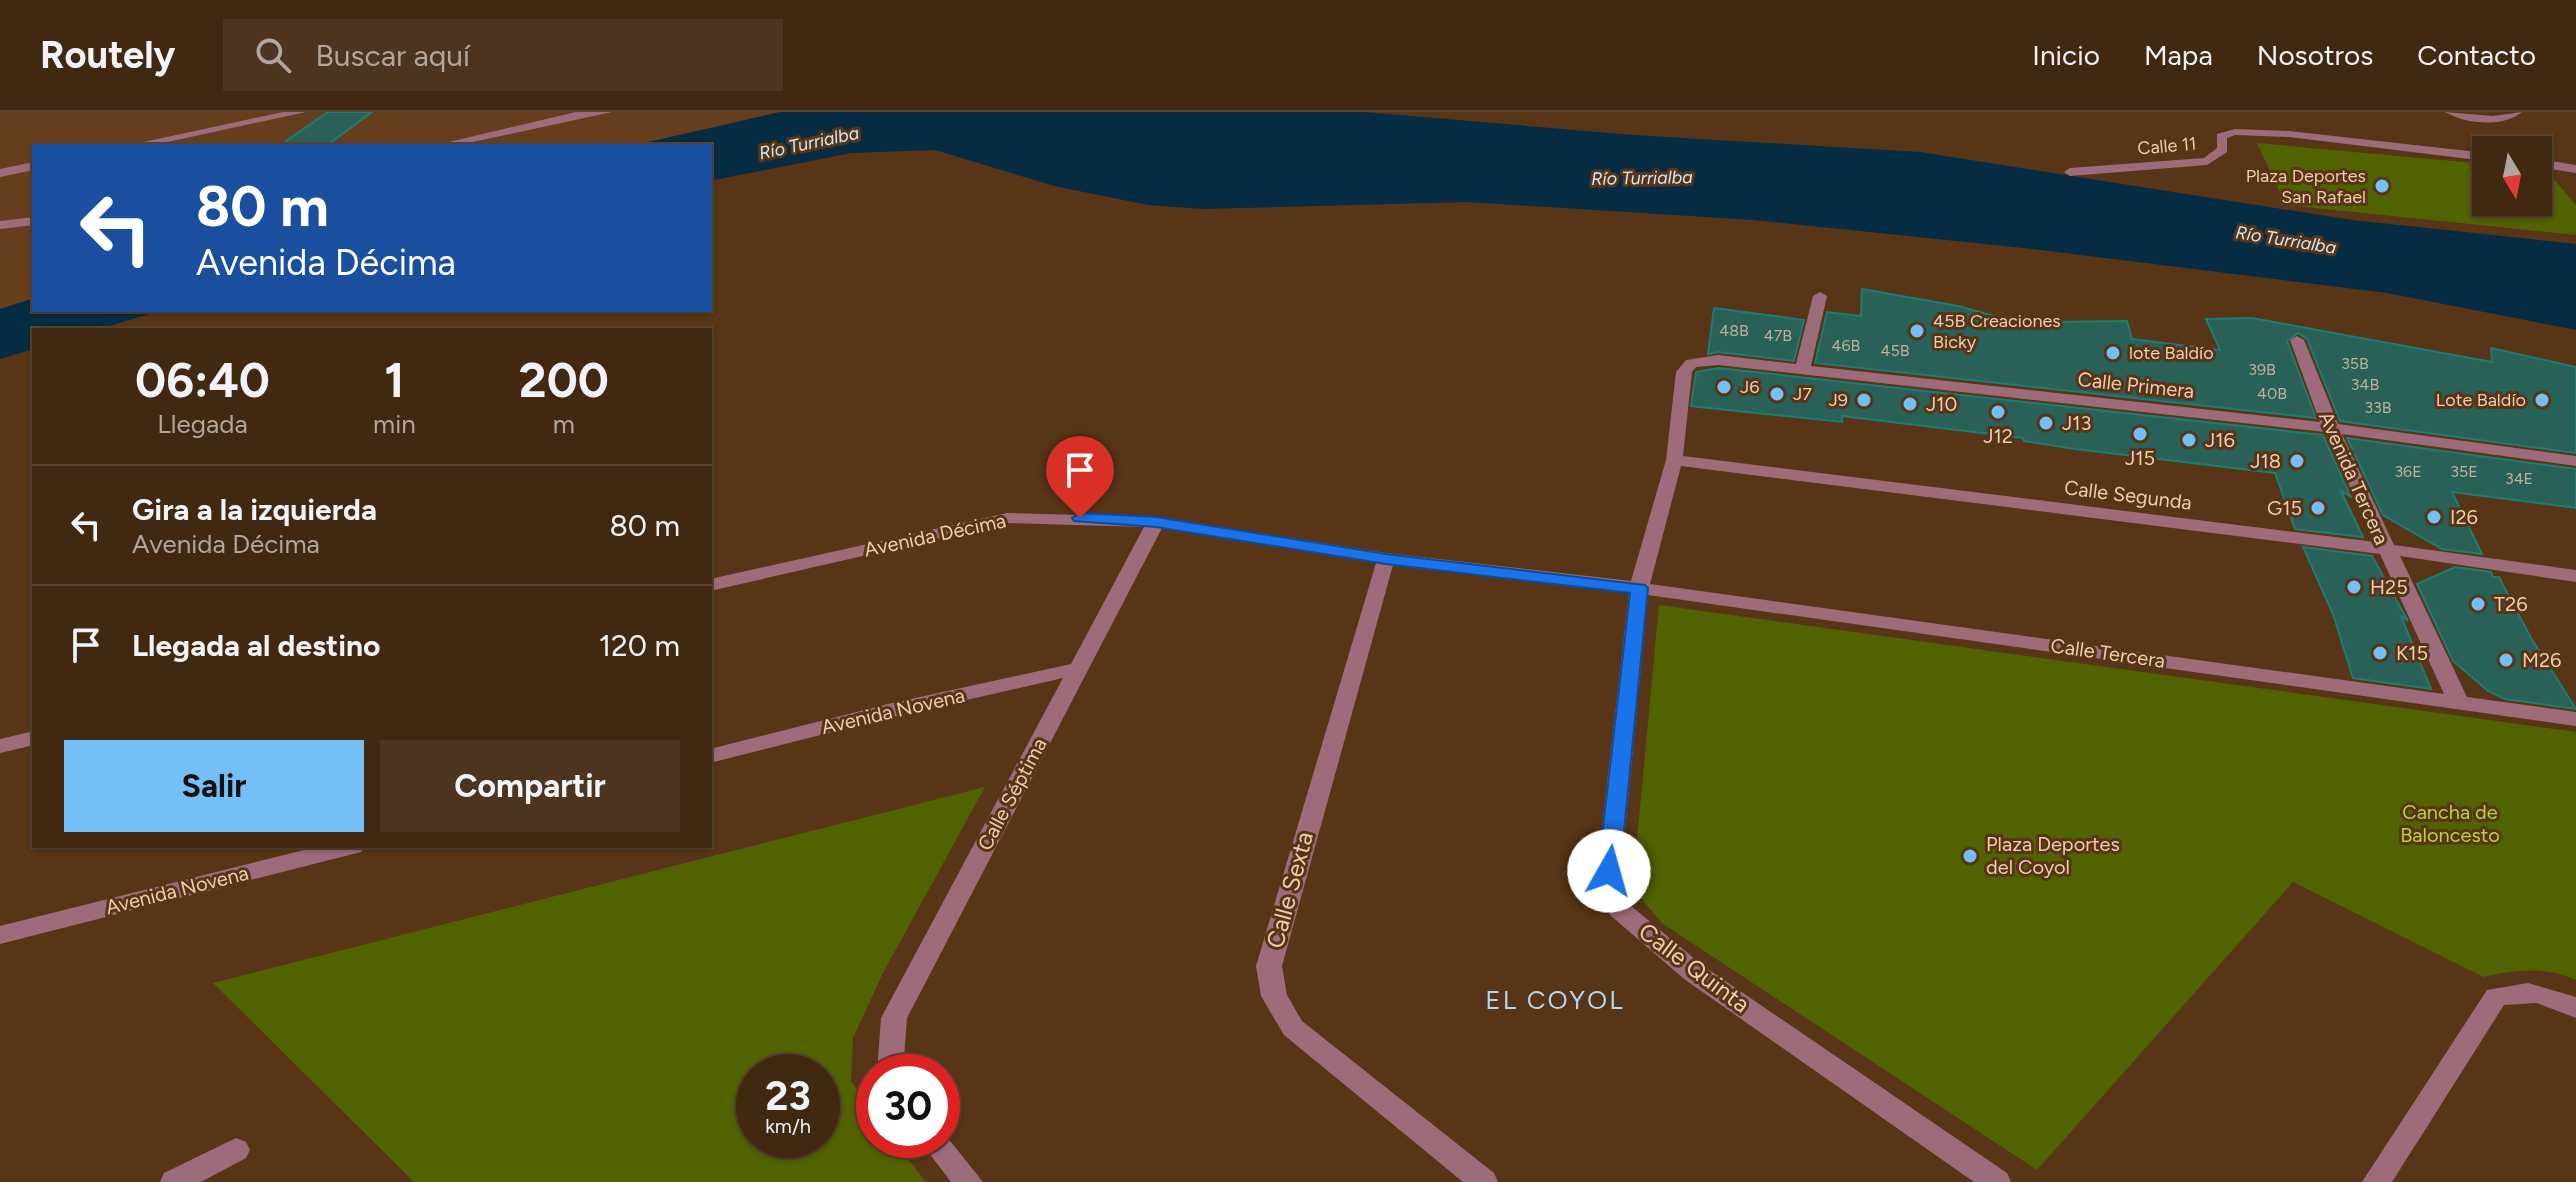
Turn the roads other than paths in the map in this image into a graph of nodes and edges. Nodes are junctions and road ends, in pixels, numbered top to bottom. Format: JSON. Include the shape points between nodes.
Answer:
{"nodes":[{"id":1,"x":300,"y":112,"type":"edge"},
{"id":2,"x":606,"y":112,"type":"edge"},
{"id":3,"x":2516,"y":112,"type":"edge"},
{"id":4,"x":2457,"y":114,"type":"edge"},
{"id":5,"x":141,"y":144,"type":"edge"},
{"id":6,"x":447,"y":144,"type":"edge"},
{"id":7,"x":2472,"y":155,"type":"edge"},
{"id":8,"x":2552,"y":165,"type":"edge"},
{"id":9,"x":32,"y":166,"type":"edge"},
{"id":10,"x":2576,"y":169,"type":"edge"},
{"id":11,"x":2070,"y":172,"type":"dead end"},
{"id":12,"x":0,"y":173,"type":"edge"},
{"id":13,"x":32,"y":221,"type":"edge"},
{"id":14,"x":0,"y":225,"type":"edge"},
{"id":15,"x":1820,"y":296,"type":"dead end"},
{"id":16,"x":2297,"y":340,"type":"dead end"},
{"id":17,"x":1691,"y":363,"type":"joint"},
{"id":18,"x":1802,"y":370,"type":"junction"},
{"id":19,"x":2331,"y":428,"type":"junction"},
{"id":20,"x":1674,"y":460,"type":"junction"},
{"id":21,"x":2576,"y":461,"type":"edge"},
{"id":22,"x":1156,"y":522,"type":"junction"},
{"id":23,"x":2386,"y":550,"type":"junction"},
{"id":24,"x":1386,"y":559,"type":"junction"},
{"id":25,"x":2576,"y":576,"type":"edge"},
{"id":26,"x":712,"y":585,"type":"edge"},
{"id":27,"x":1639,"y":588,"type":"junction"},
{"id":28,"x":1077,"y":669,"type":"junction"},
{"id":29,"x":2458,"y":701,"type":"junction"},
{"id":30,"x":2576,"y":719,"type":"edge"},
{"id":31,"x":32,"y":738,"type":"edge"},
{"id":32,"x":0,"y":746,"type":"edge"},
{"id":33,"x":712,"y":756,"type":"edge"},
{"id":34,"x":345,"y":848,"type":"edge"},
{"id":35,"x":0,"y":935,"type":"edge"},
{"id":36,"x":2576,"y":1008,"type":"edge"},
{"id":37,"x":890,"y":1054,"type":"edge"},
{"id":38,"x":236,"y":1150,"type":"dead end"},
{"id":39,"x":948,"y":1158,"type":"edge"},
{"id":40,"x":174,"y":1182,"type":"edge"},
{"id":41,"x":969,"y":1182,"type":"edge"},
{"id":42,"x":1484,"y":1182,"type":"edge"},
{"id":43,"x":1997,"y":1182,"type":"edge"},
{"id":44,"x":2376,"y":1182,"type":"edge"}],
"edges":[{"from":1,"to":5,"type":"street"},
{"from":2,"to":6,"type":"street"},
{"from":3,"to":4,"type":"street","via":[[2490,119]]},
{"from":7,"to":11,"type":"street","name":"Calle 11","via":[[2235,132],[2221,136],[2223,149],[2207,161]]},
{"from":8,"to":10,"type":"street"},
{"from":9,"to":12,"type":"street"},
{"from":13,"to":14,"type":"street"},
{"from":15,"to":18,"type":"street"},
{"from":16,"to":19,"type":"street","name":"Avenida Tercera"},
{"from":17,"to":18,"type":"street","name":"Calle Primera","via":[[1718,360]]},
{"from":17,"to":20,"type":"street","name":"Calle Quinta","via":[[1684,372]]},
{"from":18,"to":19,"type":"street","name":"Calle Primera"},
{"from":19,"to":21,"type":"street","name":"Calle Primera"},
{"from":19,"to":23,"type":"street","name":"Avenida Tercera"},
{"from":20,"to":23,"type":"street","name":"Calle Segunda"},
{"from":20,"to":27,"type":"street","name":"Calle Quinta"},
{"from":22,"to":24,"type":"street","name":"Avenida Décima"},
{"from":22,"to":26,"type":"street","name":"Avenida Décima","via":[[1007,518]]},
{"from":22,"to":28,"type":"street","name":"Calle Séptima"},
{"from":23,"to":25,"type":"street","name":"Calle Segunda"},
{"from":23,"to":29,"type":"street","name":"Avenida Tercera"},
{"from":24,"to":27,"type":"street","name":"Avenida Décima"},
{"from":24,"to":42,"type":"street","name":"Calle Sexta","via":[[1269,966],[1274,996],[1293,1028]]},
{"from":27,"to":29,"type":"street","name":"Calle Tercera"},
{"from":27,"to":43,"type":"street","name":"Calle Quinta","via":[[1609,871],[1619,909],[1693,972]]},
{"from":28,"to":33,"type":"street","name":"Avenida Novena"},
{"from":28,"to":37,"type":"street","name":"Calle Séptima","via":[[894,1018]]},
{"from":29,"to":30,"type":"street","name":"Calle Tercera"},
{"from":31,"to":32,"type":"street"},
{"from":34,"to":35,"type":"street","name":"Avenida Novena"},
{"from":36,"to":44,"type":"street","via":[[2549,994],[2520,991],[2496,997]]},
{"from":38,"to":40,"type":"street"},
{"from":39,"to":41,"type":"street"}]}
